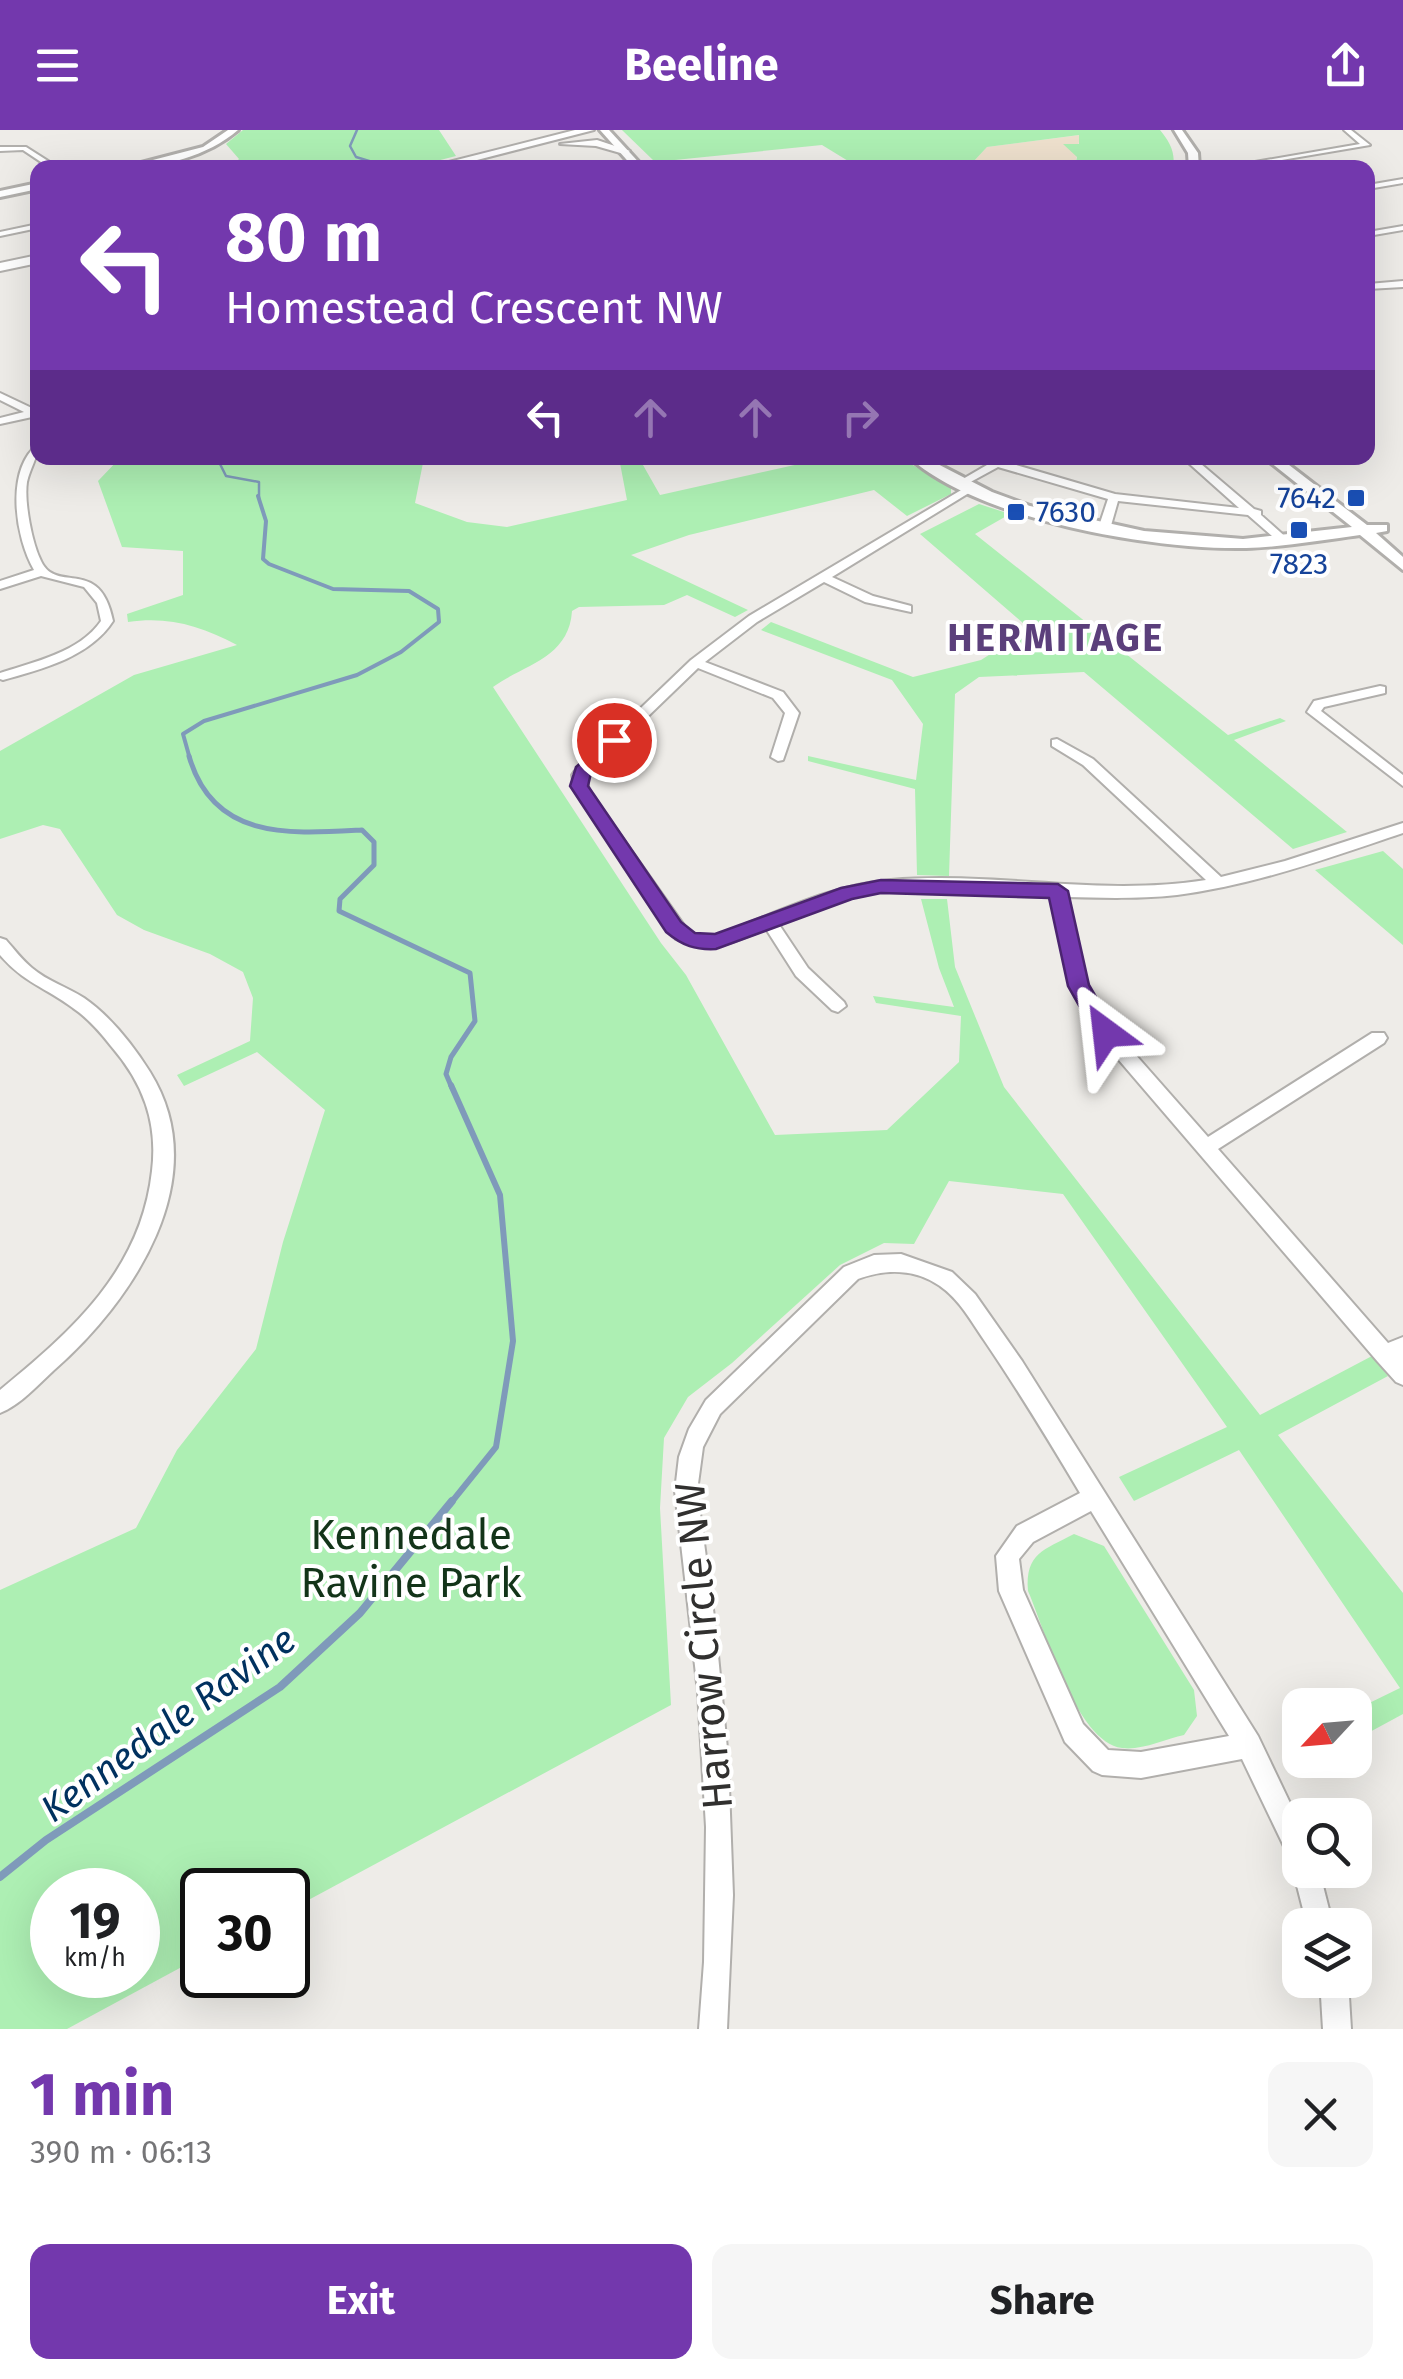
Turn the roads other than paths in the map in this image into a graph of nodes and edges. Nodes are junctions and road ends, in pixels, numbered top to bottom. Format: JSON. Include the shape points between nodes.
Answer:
{"nodes":[{"id":1,"x":234,"y":130,"type":"edge"},
{"id":2,"x":589,"y":130,"type":"edge"},
{"id":3,"x":606,"y":130,"type":"edge"},
{"id":4,"x":1169,"y":130,"type":"edge"},
{"id":5,"x":1178,"y":130,"type":"edge"},
{"id":6,"x":1347,"y":130,"type":"edge"},
{"id":7,"x":0,"y":149,"type":"edge"},
{"id":8,"x":524,"y":150,"type":"junction"},
{"id":9,"x":624,"y":151,"type":"junction"},
{"id":10,"x":42,"y":160,"type":"edge"},
{"id":11,"x":158,"y":160,"type":"edge"},
{"id":12,"x":463,"y":160,"type":"edge"},
{"id":13,"x":485,"y":160,"type":"edge"},
{"id":14,"x":632,"y":160,"type":"edge"},
{"id":15,"x":1182,"y":160,"type":"edge"},
{"id":16,"x":1193,"y":160,"type":"edge"},
{"id":17,"x":1272,"y":160,"type":"edge"},
{"id":18,"x":1403,"y":181,"type":"edge"},
{"id":19,"x":1375,"y":186,"type":"edge"},
{"id":20,"x":30,"y":188,"type":"edge"},
{"id":21,"x":0,"y":194,"type":"edge"},
{"id":22,"x":30,"y":228,"type":"edge"},
{"id":23,"x":1403,"y":228,"type":"edge"},
{"id":24,"x":1375,"y":233,"type":"edge"},
{"id":25,"x":0,"y":234,"type":"edge"},
{"id":26,"x":30,"y":264,"type":"edge"},
{"id":27,"x":0,"y":271,"type":"edge"},
{"id":28,"x":1403,"y":284,"type":"edge"},
{"id":29,"x":1375,"y":286,"type":"edge"},
{"id":30,"x":0,"y":396,"type":"edge"},
{"id":31,"x":30,"y":412,"type":"edge"},
{"id":32,"x":30,"y":416,"type":"edge"},
{"id":33,"x":0,"y":421,"type":"edge"},
{"id":34,"x":30,"y":460,"type":"edge"},
{"id":35,"x":930,"y":465,"type":"edge"},
{"id":36,"x":994,"y":465,"type":"edge"},
{"id":37,"x":1016,"y":465,"type":"edge"},
{"id":38,"x":1196,"y":465,"type":"edge"},
{"id":39,"x":1281,"y":465,"type":"edge"},
{"id":40,"x":1299,"y":465,"type":"edge"},
{"id":41,"x":966,"y":486,"type":"junction"},
{"id":42,"x":1114,"y":497,"type":"junction"},
{"id":43,"x":1256,"y":513,"type":"junction"},
{"id":44,"x":1382,"y":528,"type":"junction"},
{"id":45,"x":1104,"y":529,"type":"junction"},
{"id":46,"x":1365,"y":530,"type":"junction"},
{"id":47,"x":1283,"y":540,"type":"junction"},
{"id":48,"x":1403,"y":546,"type":"edge"},
{"id":49,"x":1403,"y":565,"type":"edge"},
{"id":50,"x":43,"y":571,"type":"junction"},
{"id":51,"x":822,"y":576,"type":"junction"},
{"id":52,"x":0,"y":585,"type":"edge"},
{"id":53,"x":907,"y":609,"type":"dead end"},
{"id":54,"x":696,"y":662,"type":"junction"},
{"id":55,"x":3,"y":676,"type":"dead end"},
{"id":56,"x":1380,"y":690,"type":"dead end"},
{"id":57,"x":1058,"y":743,"type":"dead end"},
{"id":58,"x":778,"y":757,"type":"dead end"},
{"id":59,"x":1403,"y":782,"type":"edge"},
{"id":60,"x":1403,"y":828,"type":"edge"},
{"id":61,"x":1218,"y":883,"type":"junction"},
{"id":62,"x":1058,"y":891,"type":"junction"},
{"id":63,"x":770,"y":923,"type":"junction"},
{"id":64,"x":0,"y":944,"type":"edge"},
{"id":65,"x":838,"y":1006,"type":"dead end"},
{"id":66,"x":1378,"y":1038,"type":"dead end"},
{"id":67,"x":1204,"y":1150,"type":"junction"},
{"id":68,"x":1394,"y":1350,"type":"edge"},
{"id":69,"x":1403,"y":1375,"type":"edge"},
{"id":70,"x":0,"y":1403,"type":"edge"},
{"id":71,"x":1092,"y":1498,"type":"junction"},
{"id":72,"x":1249,"y":1745,"type":"junction"},
{"id":73,"x":1282,"y":1814,"type":"edge"},
{"id":74,"x":1335,"y":1998,"type":"edge"},
{"id":75,"x":713,"y":2029,"type":"edge"},
{"id":76,"x":1337,"y":2029,"type":"edge"}],
"edges":[{"from":1,"to":11,"type":"street","via":[[206,148]]},
{"from":2,"to":12,"type":"main road"},
{"from":3,"to":8,"type":"main road"},
{"from":3,"to":9,"type":"street"},
{"from":4,"to":15,"type":"street"},
{"from":5,"to":16,"type":"street"},
{"from":6,"to":17,"type":"street","via":[[1366,146]]},
{"from":7,"to":10,"type":"street","via":[[20,147]]},
{"from":8,"to":9,"type":"main road","via":[[591,142]]},
{"from":8,"to":13,"type":"main road"},
{"from":9,"to":14,"type":"street"},
{"from":18,"to":19,"type":"street"},
{"from":20,"to":21,"type":"street"},
{"from":22,"to":25,"type":"street"},
{"from":23,"to":24,"type":"street"},
{"from":26,"to":27,"type":"main road"},
{"from":28,"to":29,"type":"street"},
{"from":30,"to":31,"type":"street"},
{"from":32,"to":33,"type":"street"},
{"from":34,"to":50,"type":"street","via":[[14,499]]},
{"from":35,"to":41,"type":"street"},
{"from":36,"to":41,"type":"street"},
{"from":37,"to":42,"type":"street"},
{"from":38,"to":43,"type":"street"},
{"from":39,"to":46,"type":"street"},
{"from":40,"to":44,"type":"street"},
{"from":41,"to":45,"type":"street"},
{"from":41,"to":51,"type":"street"},
{"from":42,"to":43,"type":"street"},
{"from":42,"to":45,"type":"street"},
{"from":43,"to":47,"type":"street"},
{"from":44,"to":46,"type":"street"},
{"from":44,"to":48,"type":"street"},
{"from":45,"to":47,"type":"street","via":[[1224,543]]},
{"from":46,"to":47,"type":"street"},
{"from":46,"to":49,"type":"street"},
{"from":50,"to":52,"type":"street"},
{"from":50,"to":55,"type":"street","via":[[98,592],[104,628],[72,650]]},
{"from":51,"to":53,"type":"street"},
{"from":51,"to":54,"type":"street"},
{"from":54,"to":58,"type":"street","via":[[784,698],[792,713]]},
{"from":54,"to":63,"type":"street","via":[[579,775],[579,786],[682,935],[706,943]]},
{"from":56,"to":59,"type":"street","via":[[1319,704],[1314,712]]},
{"from":57,"to":61,"type":"street"},
{"from":60,"to":61,"type":"street"},
{"from":61,"to":62,"type":"street","via":[[1153,892]]},
{"from":62,"to":63,"type":"street","via":[[881,886]]},
{"from":62,"to":67,"type":"street","via":[[1067,948],[1087,1003]]},
{"from":63,"to":65,"type":"street","via":[[802,972]]},
{"from":64,"to":70,"type":"street","via":[[28,974],[74,996],[137,1068],[156,1104],[164,1148],[160,1197],[137,1263],[82,1332]]},
{"from":66,"to":67,"type":"street"},
{"from":67,"to":68,"type":"street"},
{"from":68,"to":69,"type":"street"},
{"from":71,"to":72,"type":"street","name":"Harrow Circle NW"},
{"from":71,"to":72,"type":"street","via":[[1025,1534],[1007,1556],[1011,1592],[1074,1733],[1102,1762],[1140,1765]]},
{"from":71,"to":75,"type":"street","name":"Harrow Circle NW","via":[[968,1300],[945,1278],[917,1265],[886,1262],[851,1274],[713,1406],[693,1440],[686,1492],[718,1784]]},
{"from":72,"to":73,"type":"street","name":"Harrow Circle NW"},
{"from":74,"to":76,"type":"street"}]}
